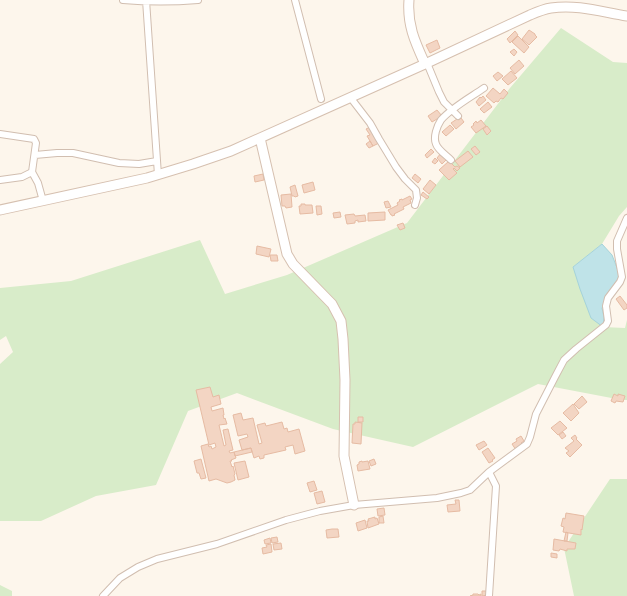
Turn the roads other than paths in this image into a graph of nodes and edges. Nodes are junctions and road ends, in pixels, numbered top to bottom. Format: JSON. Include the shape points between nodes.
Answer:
{"nodes":[{"id":1,"x":123,"y":0,"type":"edge"},
{"id":2,"x":198,"y":0,"type":"edge"},
{"id":3,"x":295,"y":0,"type":"edge"},
{"id":4,"x":409,"y":0,"type":"edge"},
{"id":5,"x":147,"y":1,"type":"edge"},
{"id":6,"x":627,"y":16,"type":"edge"},
{"id":7,"x":426,"y":63,"type":"junction"},
{"id":8,"x":484,"y":88,"type":"dead end"},
{"id":9,"x":350,"y":97,"type":"junction"},
{"id":10,"x":321,"y":99,"type":"dead end"},
{"id":11,"x":453,"y":110,"type":"junction"},
{"id":12,"x":458,"y":116,"type":"dead end"},
{"id":13,"x":0,"y":134,"type":"edge"},
{"id":14,"x":260,"y":138,"type":"junction"},
{"id":15,"x":35,"y":155,"type":"junction"},
{"id":16,"x":451,"y":160,"type":"dead end"},
{"id":17,"x":157,"y":161,"type":"junction"},
{"id":18,"x":32,"y":172,"type":"junction"},
{"id":19,"x":158,"y":175,"type":"junction"},
{"id":20,"x":0,"y":180,"type":"edge"},
{"id":21,"x":43,"y":201,"type":"junction"},
{"id":22,"x":415,"y":205,"type":"dead end"},
{"id":23,"x":0,"y":210,"type":"edge"},
{"id":24,"x":627,"y":218,"type":"edge"},
{"id":25,"x":489,"y":472,"type":"junction"},
{"id":26,"x":354,"y":505,"type":"junction"},
{"id":27,"x":103,"y":596,"type":"edge"},
{"id":28,"x":489,"y":596,"type":"edge"}],
"edges":[{"from":1,"to":5,"type":"street"},
{"from":2,"to":5,"type":"street"},
{"from":3,"to":10,"type":"street"},
{"from":4,"to":7,"type":"street","via":[[409,23]]},
{"from":5,"to":17,"type":"street"},
{"from":6,"to":7,"type":"street","via":[[581,8],[542,10]]},
{"from":7,"to":9,"type":"street"},
{"from":7,"to":11,"type":"street","via":[[444,102]]},
{"from":8,"to":11,"type":"street"},
{"from":9,"to":14,"type":"street"},
{"from":9,"to":22,"type":"street","via":[[370,123],[405,179],[416,190]]},
{"from":11,"to":12,"type":"street"},
{"from":11,"to":16,"type":"street","via":[[437,127],[435,136],[436,146]]},
{"from":13,"to":15,"type":"street","via":[[34,139]]},
{"from":14,"to":19,"type":"street"},
{"from":14,"to":26,"type":"street","via":[[287,254],[293,264],[332,304],[341,321],[345,380],[344,456]]},
{"from":15,"to":17,"type":"street","via":[[73,153],[119,163],[139,164]]},
{"from":15,"to":18,"type":"street"},
{"from":17,"to":19,"type":"street"},
{"from":18,"to":20,"type":"street","via":[[22,177]]},
{"from":18,"to":21,"type":"street"},
{"from":19,"to":21,"type":"street"},
{"from":21,"to":23,"type":"street"},
{"from":24,"to":25,"type":"street","via":[[617,241],[622,277],[608,298],[606,325],[564,360],[536,414],[526,444]]},
{"from":25,"to":26,"type":"street","via":[[470,490],[461,493],[437,498]]},
{"from":25,"to":28,"type":"street","via":[[496,486]]},
{"from":26,"to":27,"type":"street","via":[[286,520],[217,544],[157,559],[120,578]]}]}
